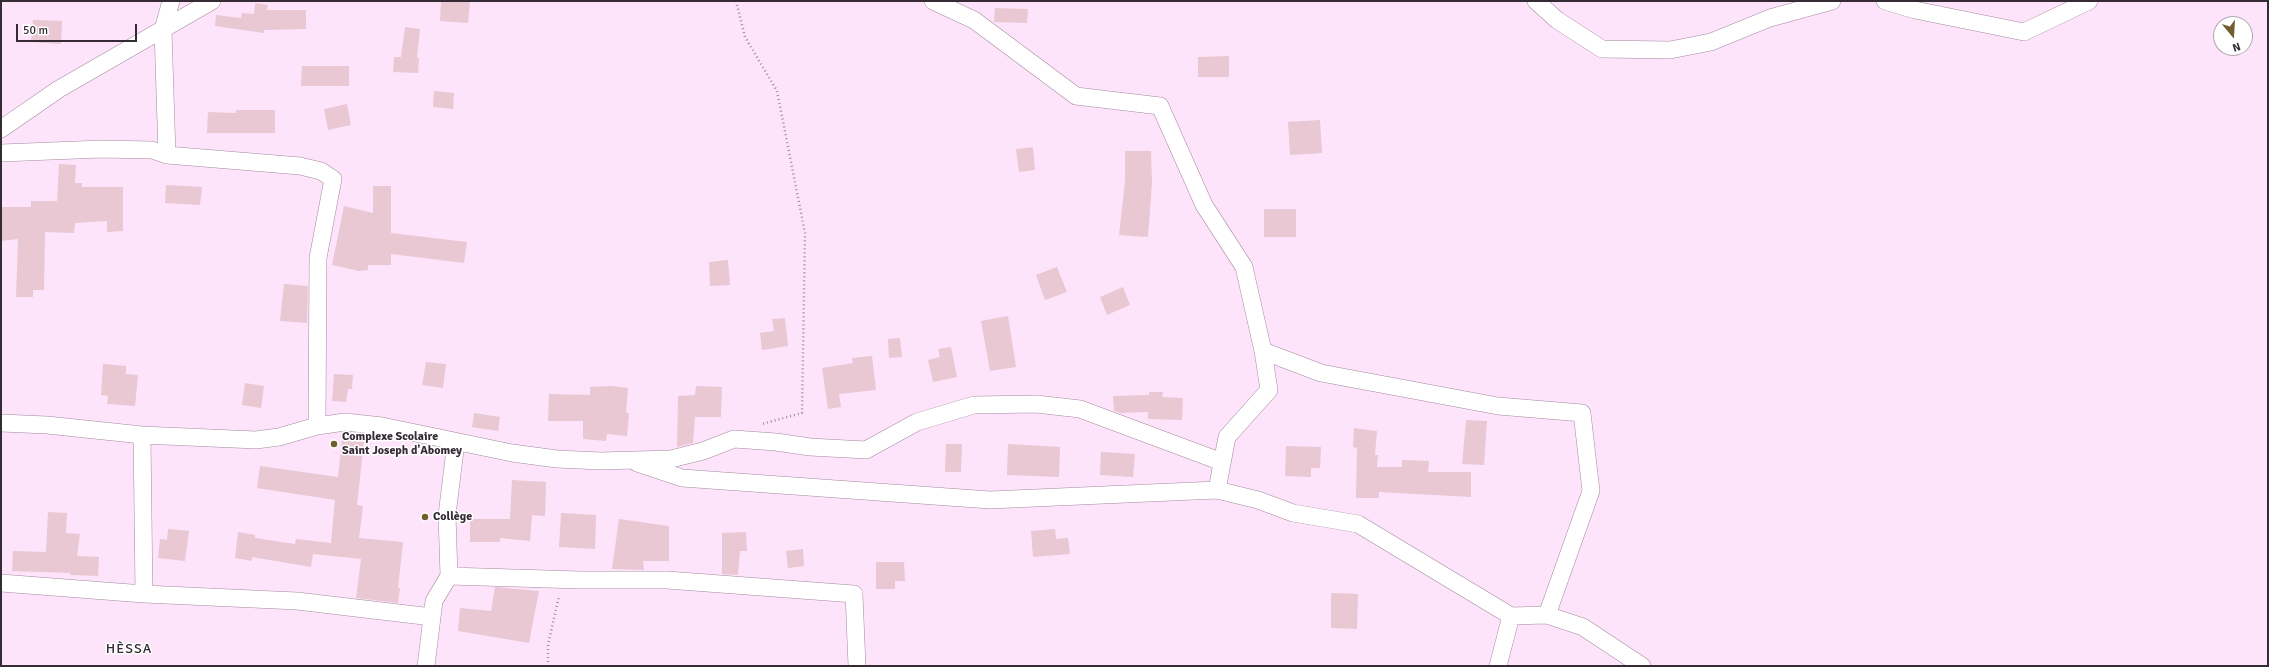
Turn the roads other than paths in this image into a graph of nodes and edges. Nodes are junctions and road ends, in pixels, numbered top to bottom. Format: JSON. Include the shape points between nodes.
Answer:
{"nodes":[{"id":1,"x":171,"y":1,"type":"edge"},
{"id":2,"x":212,"y":1,"type":"edge"},
{"id":3,"x":933,"y":1,"type":"edge"},
{"id":4,"x":1536,"y":1,"type":"edge"},
{"id":5,"x":1832,"y":1,"type":"edge"},
{"id":6,"x":1885,"y":1,"type":"edge"},
{"id":7,"x":2089,"y":1,"type":"edge"},
{"id":8,"x":163,"y":30,"type":"junction"},
{"id":9,"x":1,"y":129,"type":"edge"},
{"id":10,"x":1,"y":153,"type":"edge"},
{"id":11,"x":166,"y":155,"type":"junction"},
{"id":12,"x":1263,"y":351,"type":"junction"},
{"id":13,"x":1,"y":423,"type":"edge"},
{"id":14,"x":317,"y":426,"type":"junction"},
{"id":15,"x":142,"y":435,"type":"junction"},
{"id":16,"x":456,"y":442,"type":"junction"},
{"id":17,"x":625,"y":459,"type":"junction"},
{"id":18,"x":1222,"y":462,"type":"junction"},
{"id":19,"x":1217,"y":490,"type":"junction"},
{"id":20,"x":448,"y":576,"type":"junction"},
{"id":21,"x":1,"y":583,"type":"edge"},
{"id":22,"x":144,"y":594,"type":"junction"},
{"id":23,"x":1547,"y":615,"type":"junction"},
{"id":24,"x":1511,"y":616,"type":"junction"},
{"id":25,"x":432,"y":617,"type":"junction"},
{"id":26,"x":426,"y":666,"type":"edge"},
{"id":27,"x":857,"y":666,"type":"edge"},
{"id":28,"x":1498,"y":666,"type":"edge"},
{"id":29,"x":1642,"y":666,"type":"edge"}],
"edges":[{"from":1,"to":8,"type":"street"},
{"from":2,"to":8,"type":"street"},
{"from":3,"to":12,"type":"street","via":[[974,20],[1076,96],[1160,106],[1204,205],[1244,267]]},
{"from":4,"to":5,"type":"street","via":[[1557,20],[1602,49],[1663,50],[1711,42],[1770,18]]},
{"from":6,"to":7,"type":"street","via":[[1915,10],[2024,32]]},
{"from":8,"to":9,"type":"street","via":[[59,89]]},
{"from":8,"to":11,"type":"street"},
{"from":10,"to":11,"type":"street","via":[[102,149],[152,150]]},
{"from":11,"to":14,"type":"street","via":[[300,166],[320,171],[333,179],[318,258]]},
{"from":12,"to":18,"type":"street","via":[[1269,390],[1227,437]]},
{"from":12,"to":23,"type":"street","via":[[1321,373],[1498,406],[1582,413],[1591,491]]},
{"from":13,"to":15,"type":"street"},
{"from":14,"to":15,"type":"street","via":[[279,437],[256,440]]},
{"from":14,"to":16,"type":"street","via":[[345,422],[382,426]]},
{"from":15,"to":22,"type":"street"},
{"from":16,"to":17,"type":"street","via":[[557,459]]},
{"from":16,"to":20,"type":"street","via":[[447,515]]},
{"from":17,"to":18,"type":"street","via":[[671,459],[703,451],[734,439],[866,450],[917,422],[974,405],[1036,404],[1080,410]]},
{"from":17,"to":19,"type":"street","via":[[682,478],[990,500]]},
{"from":18,"to":19,"type":"street"},
{"from":19,"to":24,"type":"street","via":[[1293,512],[1358,524]]},
{"from":20,"to":25,"type":"street","via":[[434,601]]},
{"from":20,"to":27,"type":"street","via":[[667,580],[854,594]]},
{"from":21,"to":22,"type":"street"},
{"from":22,"to":25,"type":"street","via":[[297,601]]},
{"from":23,"to":24,"type":"street"},
{"from":23,"to":29,"type":"street","via":[[1583,627]]},
{"from":24,"to":28,"type":"street"},
{"from":25,"to":26,"type":"street"}]}
